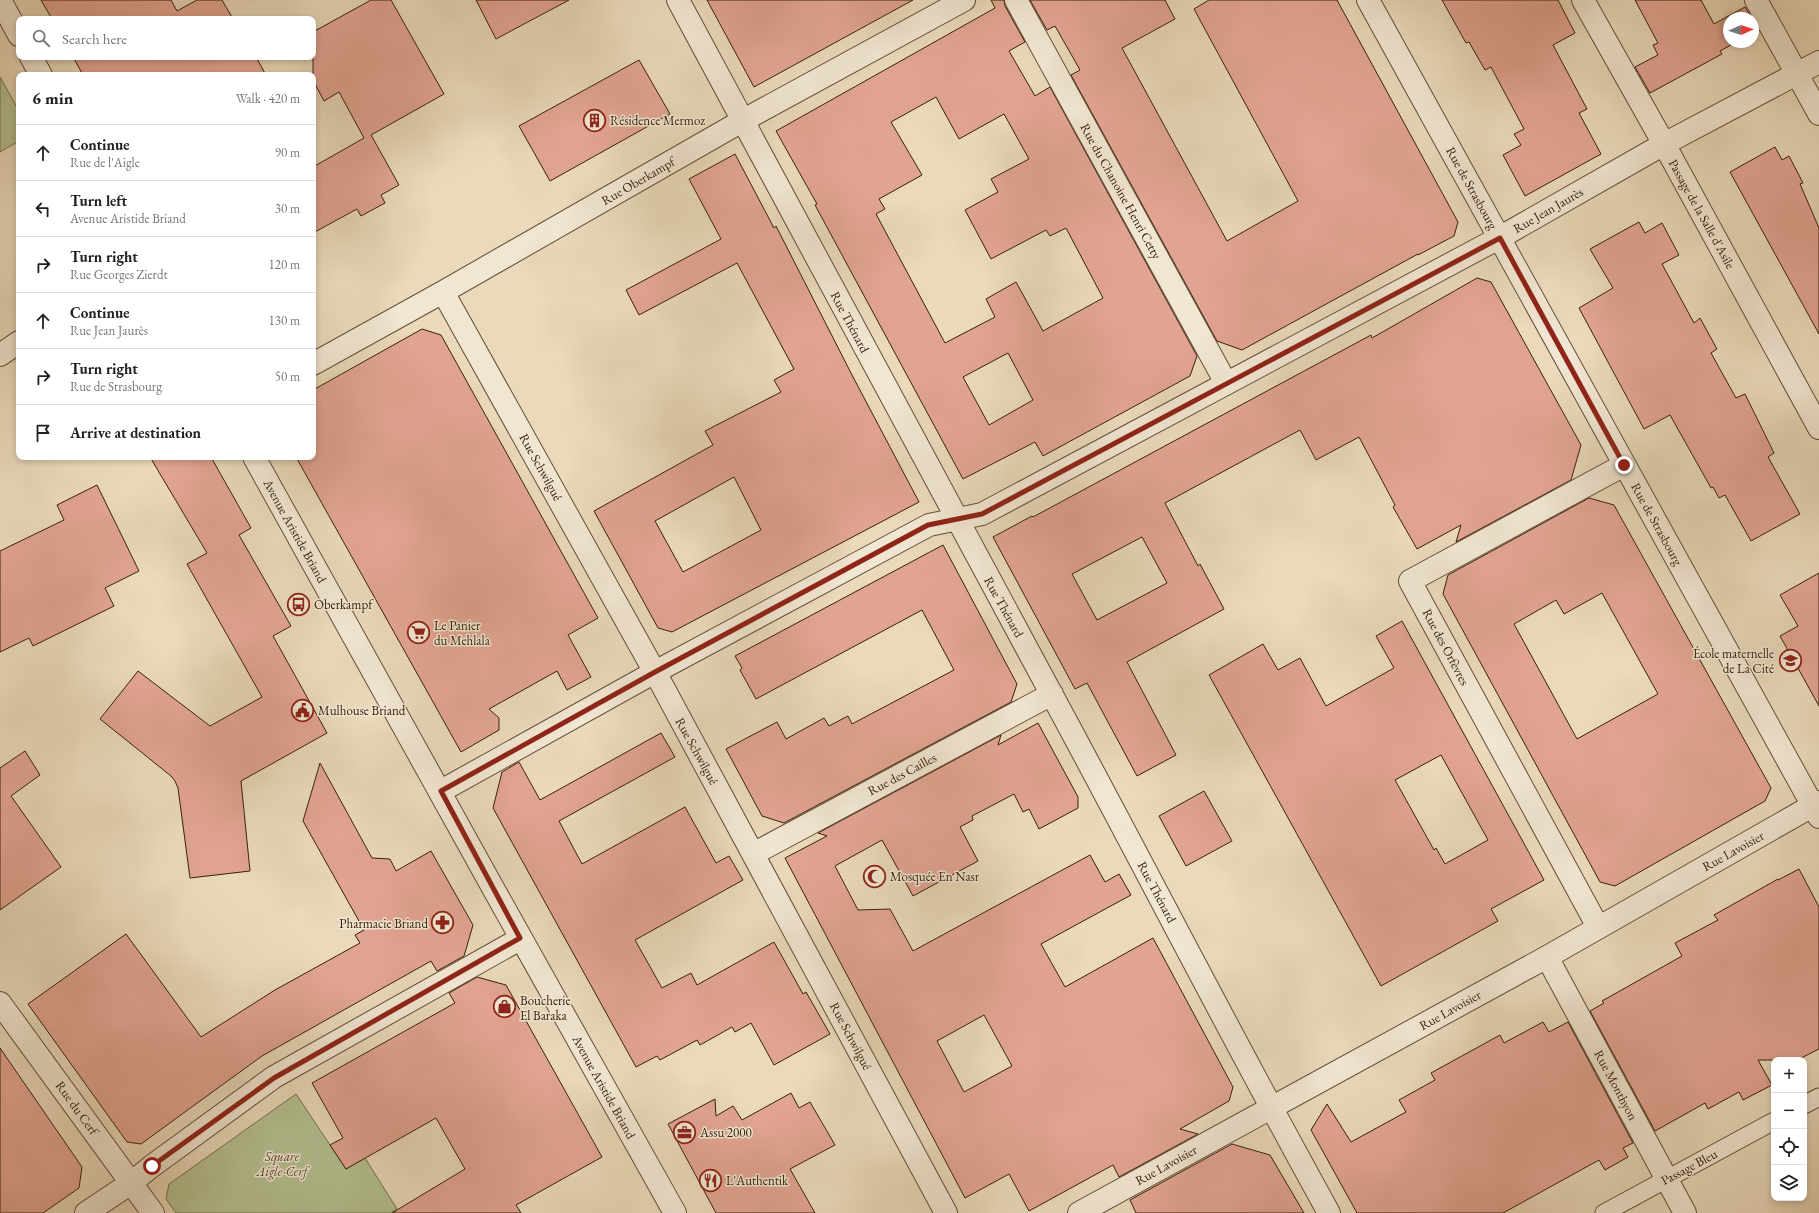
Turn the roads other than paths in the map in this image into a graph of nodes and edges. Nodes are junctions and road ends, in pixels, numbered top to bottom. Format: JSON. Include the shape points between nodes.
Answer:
{"nodes":[{"id":1,"x":0,"y":0,"type":"edge"},
{"id":2,"x":678,"y":0,"type":"edge"},
{"id":3,"x":964,"y":0,"type":"edge"},
{"id":4,"x":1016,"y":0,"type":"edge"},
{"id":5,"x":1368,"y":0,"type":"edge"},
{"id":6,"x":1583,"y":0,"type":"edge"},
{"id":7,"x":1756,"y":0,"type":"edge"},
{"id":8,"x":16,"y":29,"type":"edge"},
{"id":9,"x":33,"y":60,"type":"edge"},
{"id":10,"x":1819,"y":62,"type":"edge"},
{"id":11,"x":39,"y":72,"type":"edge"},
{"id":12,"x":1797,"y":74,"type":"junction"},
{"id":13,"x":1819,"y":114,"type":"edge"},
{"id":14,"x":742,"y":121,"type":"junction"},
{"id":15,"x":1664,"y":144,"type":"junction"},
{"id":16,"x":1500,"y":238,"type":"junction"},
{"id":17,"x":443,"y":292,"type":"junction"},
{"id":18,"x":16,"y":344,"type":"edge"},
{"id":19,"x":0,"y":355,"type":"edge"},
{"id":20,"x":316,"y":362,"type":"edge"},
{"id":21,"x":1226,"y":383,"type":"junction"},
{"id":22,"x":1819,"y":428,"type":"edge"},
{"id":23,"x":256,"y":460,"type":"edge"},
{"id":24,"x":1624,"y":465,"type":"junction"},
{"id":25,"x":956,"y":519,"type":"junction"},
{"id":26,"x":655,"y":672,"type":"junction"},
{"id":27,"x":1052,"y":694,"type":"junction"},
{"id":28,"x":441,"y":791,"type":"junction"},
{"id":29,"x":1817,"y":808,"type":"edge"},
{"id":30,"x":753,"y":854,"type":"junction"},
{"id":31,"x":1598,"y":928,"type":"junction"},
{"id":32,"x":520,"y":938,"type":"junction"},
{"id":33,"x":1547,"y":957,"type":"junction"},
{"id":34,"x":0,"y":1004,"type":"edge"},
{"id":35,"x":1819,"y":1097,"type":"edge"},
{"id":36,"x":1807,"y":1103,"type":"edge"},
{"id":37,"x":1271,"y":1108,"type":"junction"},
{"id":38,"x":1771,"y":1123,"type":"edge"},
{"id":39,"x":1667,"y":1178,"type":"junction"},
{"id":40,"x":131,"y":1183,"type":"junction"},
{"id":41,"x":86,"y":1213,"type":"edge"},
{"id":42,"x":153,"y":1213,"type":"edge"},
{"id":43,"x":675,"y":1213,"type":"edge"},
{"id":44,"x":946,"y":1213,"type":"edge"},
{"id":45,"x":1079,"y":1213,"type":"edge"},
{"id":46,"x":1329,"y":1213,"type":"edge"},
{"id":47,"x":1604,"y":1213,"type":"edge"},
{"id":48,"x":1685,"y":1213,"type":"edge"}],
"edges":[{"from":1,"to":8,"type":"street"},
{"from":2,"to":14,"type":"street","name":"Rue Thénard"},
{"from":3,"to":14,"type":"street","name":"Rue Oberkampf"},
{"from":4,"to":21,"type":"street","name":"Rue du Chanoine Henri Cetty"},
{"from":5,"to":16,"type":"street","name":"Rue de Strasbourg"},
{"from":6,"to":15,"type":"street","name":"Passage de la Salle d'Asile"},
{"from":7,"to":12,"type":"street"},
{"from":9,"to":11,"type":"street"},
{"from":10,"to":12,"type":"street","name":"Rue Jean Jaurès"},
{"from":12,"to":13,"type":"street"},
{"from":12,"to":15,"type":"street","name":"Rue Jean Jaurès"},
{"from":14,"to":17,"type":"street","name":"Rue Oberkampf"},
{"from":14,"to":25,"type":"street","name":"Rue Thénard"},
{"from":15,"to":16,"type":"street","name":"Rue Jean Jaurès"},
{"from":15,"to":22,"type":"street","name":"Passage de la Salle d'Asile"},
{"from":16,"to":21,"type":"street","name":"Rue Jean Jaurès"},
{"from":16,"to":24,"type":"street","name":"Rue de Strasbourg"},
{"from":17,"to":20,"type":"street","name":"Rue Oberkampf"},
{"from":17,"to":26,"type":"street","name":"Rue Schwilgué"},
{"from":18,"to":19,"type":"street"},
{"from":21,"to":25,"type":"street","name":"Rue Jean Jaurès","via":[[982,514]]},
{"from":23,"to":28,"type":"street","name":"Avenue Aristide Briand"},
{"from":24,"to":29,"type":"street","name":"Rue de Strasbourg"},
{"from":24,"to":31,"type":"street","name":"Rue des Orfèvres","via":[[1410,581]]},
{"from":25,"to":26,"type":"street","name":"Rue Jean Jaurès","via":[[928,525]]},
{"from":25,"to":27,"type":"street","name":"Rue Thénard"},
{"from":26,"to":28,"type":"street","name":"Rue Jean Jaurès"},
{"from":26,"to":30,"type":"street","name":"Rue Schwilgué"},
{"from":27,"to":30,"type":"street","name":"Rue des Cailles"},
{"from":27,"to":37,"type":"street","name":"Rue Thénard"},
{"from":28,"to":32,"type":"street","name":"Avenue Aristide Briand"},
{"from":29,"to":31,"type":"street","name":"Rue Lavoisier"},
{"from":30,"to":44,"type":"street","name":"Rue Schwilgué"},
{"from":31,"to":33,"type":"street","name":"Rue Lavoisier"},
{"from":32,"to":40,"type":"street","via":[[274,1078]]},
{"from":32,"to":43,"type":"street","name":"Avenue Aristide Briand"},
{"from":33,"to":37,"type":"street","name":"Rue Lavoisier"},
{"from":33,"to":39,"type":"street","name":"Rue Monthyon"},
{"from":34,"to":40,"type":"street","name":"Rue du Cerf"},
{"from":35,"to":36,"type":"lane"},
{"from":37,"to":45,"type":"street","name":"Rue Lavoisier"},
{"from":37,"to":46,"type":"street","name":"Rue Thénard"},
{"from":38,"to":39,"type":"lane","name":"Passage Bleu"},
{"from":39,"to":47,"type":"lane","name":"Passage Bleu"},
{"from":39,"to":48,"type":"street","name":"Rue Monthyon"},
{"from":40,"to":41,"type":"street"},
{"from":40,"to":42,"type":"street","name":"Rue du Cerf"}]}
